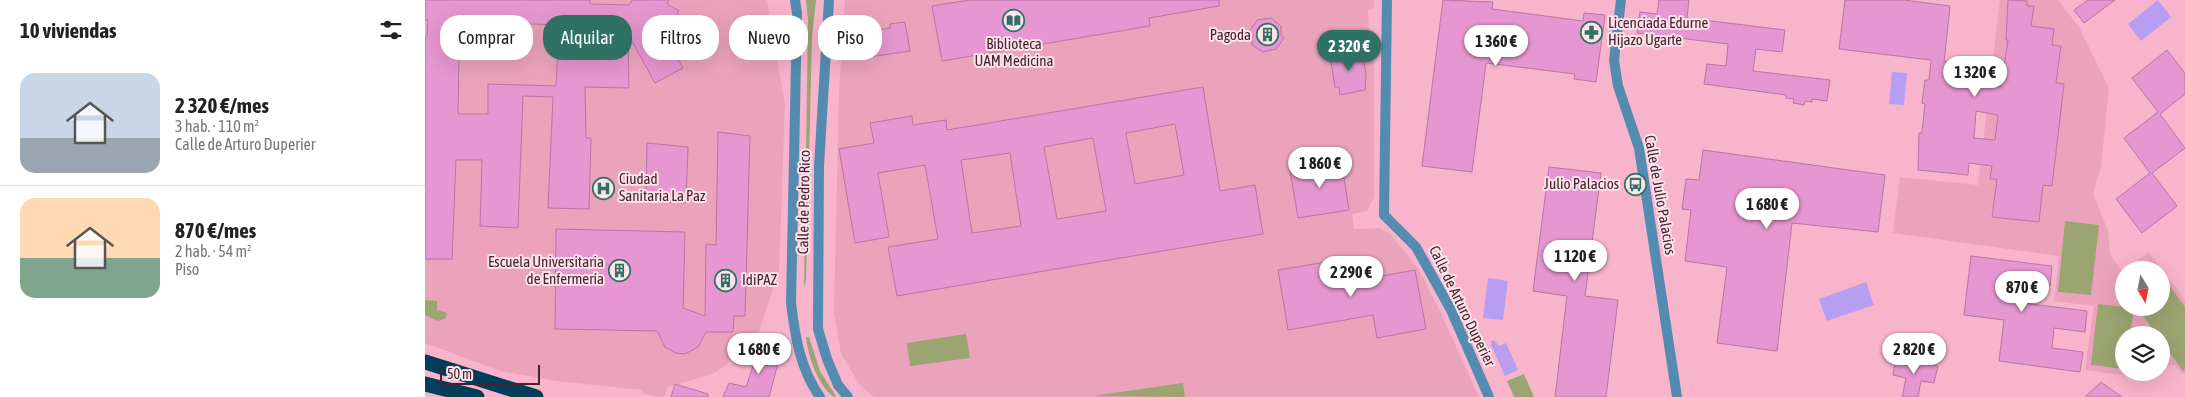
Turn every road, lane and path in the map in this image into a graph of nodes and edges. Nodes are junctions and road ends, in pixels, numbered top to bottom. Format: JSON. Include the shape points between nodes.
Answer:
{"nodes":[{"id":1,"x":795,"y":0,"type":"edge"},
{"id":2,"x":829,"y":0,"type":"edge"},
{"id":3,"x":1387,"y":0,"type":"edge"},
{"id":4,"x":1621,"y":0,"type":"edge"},
{"id":5,"x":425,"y":362,"type":"edge"},
{"id":6,"x":425,"y":384,"type":"edge"},
{"id":7,"x":477,"y":397,"type":"edge"},
{"id":8,"x":536,"y":397,"type":"edge"},
{"id":9,"x":820,"y":397,"type":"edge"},
{"id":10,"x":849,"y":397,"type":"edge"},
{"id":11,"x":1489,"y":397,"type":"edge"},
{"id":12,"x":1677,"y":397,"type":"edge"}],
"edges":[{"from":1,"to":9,"type":"street","name":"Calle de Pedro Rico","via":[[791,303],[802,365]]},
{"from":2,"to":10,"type":"street","name":"Calle de Pedro Rico","via":[[819,166],[817,329],[837,385]]},
{"from":3,"to":11,"type":"street","name":"Calle de Arturo Duperier","via":[[1384,215],[1416,247],[1451,310]]},
{"from":4,"to":12,"type":"street","name":"Calle de Julio Palacios","via":[[1614,60],[1617,86],[1639,148]]},
{"from":5,"to":8,"type":"highway"},
{"from":6,"to":7,"type":"highway"}]}
